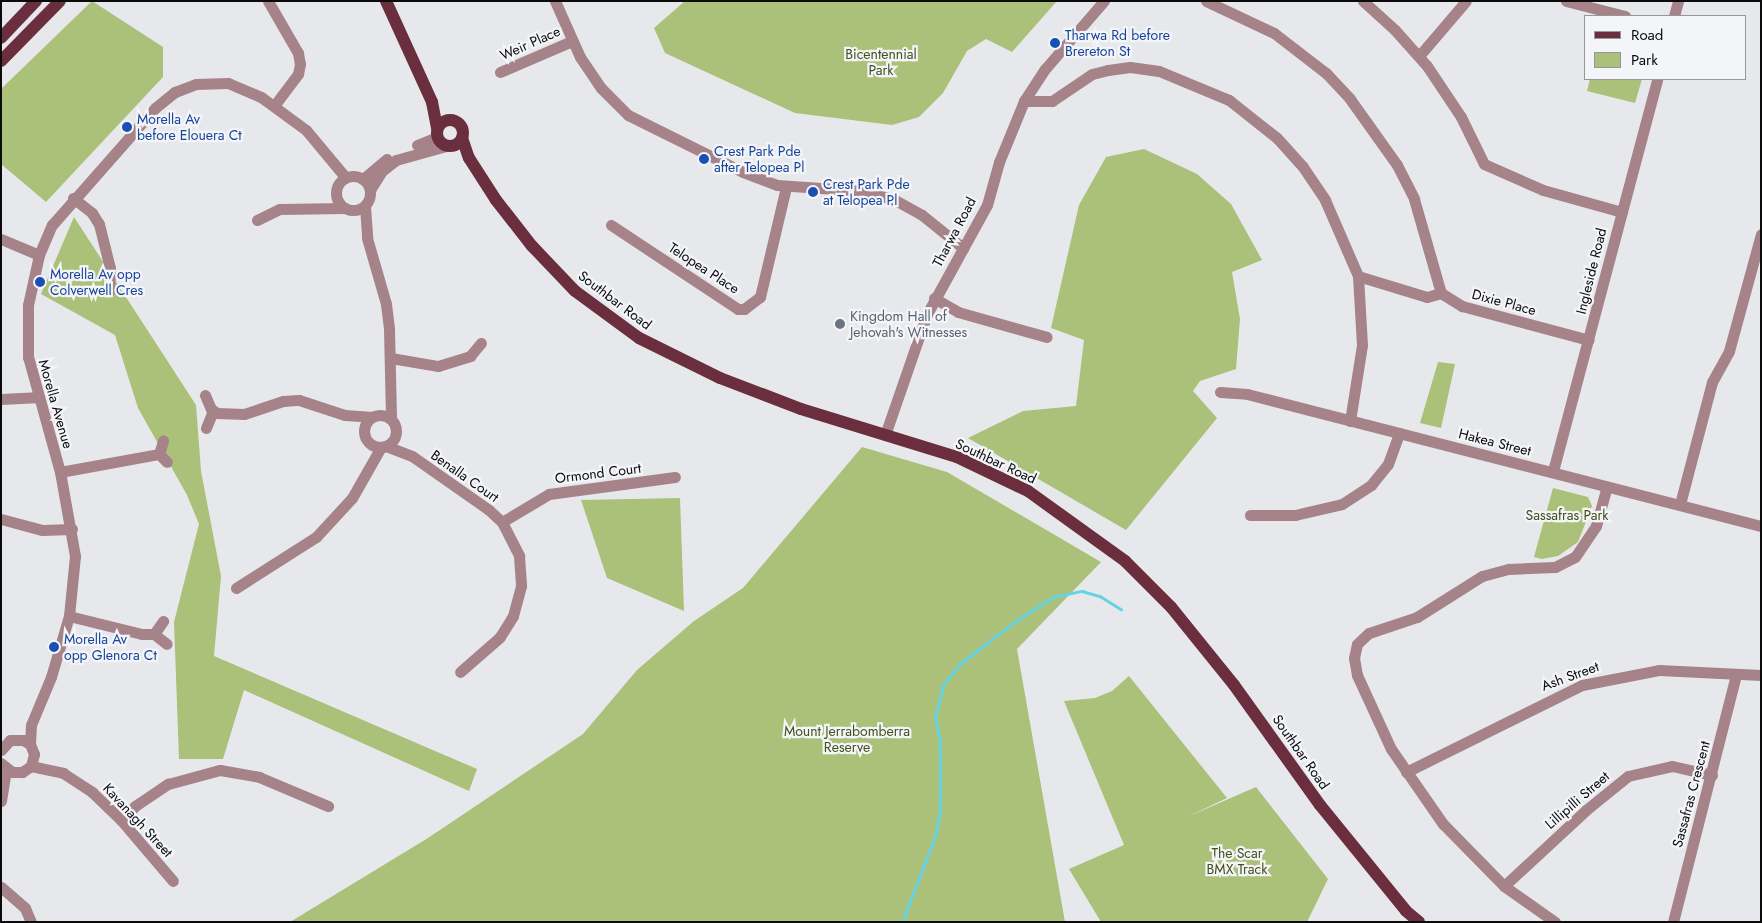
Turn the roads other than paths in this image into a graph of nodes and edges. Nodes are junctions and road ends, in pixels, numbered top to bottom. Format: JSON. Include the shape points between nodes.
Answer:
{"nodes":[{"id":1,"x":36,"y":1,"type":"edge"},
{"id":2,"x":60,"y":1,"type":"edge"},
{"id":3,"x":268,"y":1,"type":"edge"},
{"id":4,"x":386,"y":1,"type":"edge"},
{"id":5,"x":555,"y":1,"type":"edge"},
{"id":6,"x":1206,"y":1,"type":"edge"},
{"id":7,"x":1362,"y":1,"type":"edge"},
{"id":8,"x":1466,"y":1,"type":"edge"},
{"id":9,"x":1566,"y":1,"type":"edge"},
{"id":10,"x":1678,"y":1,"type":"edge"},
{"id":11,"x":1102,"y":2,"type":"edge"},
{"id":12,"x":1621,"y":15,"type":"edge"},
{"id":13,"x":1674,"y":15,"type":"edge"},
{"id":14,"x":2,"y":38,"type":"edge"},
{"id":15,"x":572,"y":41,"type":"junction"},
{"id":16,"x":1419,"y":56,"type":"junction"},
{"id":17,"x":1,"y":61,"type":"edge"},
{"id":18,"x":500,"y":72,"type":"dead end"},
{"id":19,"x":1657,"y":80,"type":"edge"},
{"id":20,"x":1024,"y":101,"type":"junction"},
{"id":21,"x":432,"y":102,"type":"junction"},
{"id":22,"x":274,"y":106,"type":"junction"},
{"id":23,"x":451,"y":120,"type":"junction"},
{"id":24,"x":447,"y":139,"type":"junction"},
{"id":25,"x":341,"y":176,"type":"junction"},
{"id":26,"x":363,"y":179,"type":"junction"},
{"id":27,"x":786,"y":186,"type":"junction"},
{"id":28,"x":370,"y":190,"type":"junction"},
{"id":29,"x":73,"y":198,"type":"junction"},
{"id":30,"x":346,"y":206,"type":"junction"},
{"id":31,"x":1622,"y":212,"type":"junction"},
{"id":32,"x":257,"y":220,"type":"dead end"},
{"id":33,"x":611,"y":225,"type":"dead end"},
{"id":34,"x":1761,"y":234,"type":"edge"},
{"id":35,"x":1,"y":239,"type":"edge"},
{"id":36,"x":963,"y":248,"type":"junction"},
{"id":37,"x":39,"y":255,"type":"junction"},
{"id":38,"x":1358,"y":276,"type":"junction"},
{"id":39,"x":109,"y":291,"type":"dead end"},
{"id":40,"x":1441,"y":293,"type":"junction"},
{"id":41,"x":934,"y":298,"type":"junction"},
{"id":42,"x":1047,"y":337,"type":"dead end"},
{"id":43,"x":1589,"y":340,"type":"junction"},
{"id":44,"x":481,"y":343,"type":"dead end"},
{"id":45,"x":391,"y":358,"type":"junction"},
{"id":46,"x":389,"y":388,"type":"junction"},
{"id":47,"x":1220,"y":392,"type":"dead end"},
{"id":48,"x":205,"y":395,"type":"dead end"},
{"id":49,"x":36,"y":397,"type":"junction"},
{"id":50,"x":1,"y":398,"type":"edge"},
{"id":51,"x":213,"y":411,"type":"junction"},
{"id":52,"x":345,"y":414,"type":"junction"},
{"id":53,"x":374,"y":416,"type":"junction"},
{"id":54,"x":1350,"y":421,"type":"junction"},
{"id":55,"x":394,"y":423,"type":"junction"},
{"id":56,"x":206,"y":428,"type":"dead end"},
{"id":57,"x":1399,"y":433,"type":"junction"},
{"id":58,"x":366,"y":435,"type":"junction"},
{"id":59,"x":885,"y":435,"type":"junction"},
{"id":60,"x":162,"y":441,"type":"dead end"},
{"id":61,"x":384,"y":446,"type":"junction"},
{"id":62,"x":412,"y":456,"type":"junction"},
{"id":63,"x":367,"y":468,"type":"junction"},
{"id":64,"x":1553,"y":471,"type":"junction"},
{"id":65,"x":60,"y":472,"type":"junction"},
{"id":66,"x":675,"y":477,"type":"dead end"},
{"id":67,"x":1607,"y":486,"type":"junction"},
{"id":68,"x":1680,"y":504,"type":"junction"},
{"id":69,"x":1250,"y":515,"type":"dead end"},
{"id":70,"x":1,"y":519,"type":"edge"},
{"id":71,"x":502,"y":522,"type":"junction"},
{"id":72,"x":1761,"y":526,"type":"edge"},
{"id":73,"x":72,"y":529,"type":"junction"},
{"id":74,"x":236,"y":588,"type":"dead end"},
{"id":75,"x":69,"y":616,"type":"junction"},
{"id":76,"x":163,"y":621,"type":"dead end"},
{"id":77,"x":154,"y":634,"type":"junction"},
{"id":78,"x":167,"y":644,"type":"dead end"},
{"id":79,"x":460,"y":672,"type":"dead end"},
{"id":80,"x":1736,"y":674,"type":"junction"},
{"id":81,"x":1761,"y":675,"type":"edge"},
{"id":82,"x":30,"y":725,"type":"junction"},
{"id":83,"x":15,"y":739,"type":"junction"},
{"id":84,"x":2,"y":747,"type":"edge"},
{"id":85,"x":32,"y":749,"type":"junction"},
{"id":86,"x":4,"y":766,"type":"edge"},
{"id":87,"x":31,"y":766,"type":"junction"},
{"id":88,"x":52,"y":768,"type":"junction"},
{"id":89,"x":1406,"y":772,"type":"junction"},
{"id":90,"x":19,"y":773,"type":"junction"},
{"id":91,"x":1712,"y":775,"type":"junction"},
{"id":92,"x":3,"y":796,"type":"edge"},
{"id":93,"x":328,"y":806,"type":"dead end"},
{"id":94,"x":121,"y":820,"type":"junction"},
{"id":95,"x":174,"y":881,"type":"dead end"},
{"id":96,"x":1504,"y":886,"type":"junction"},
{"id":97,"x":1,"y":887,"type":"edge"},
{"id":98,"x":31,"y":922,"type":"edge"},
{"id":99,"x":1419,"y":922,"type":"edge"},
{"id":100,"x":1555,"y":922,"type":"edge"},
{"id":101,"x":1673,"y":922,"type":"edge"}],
"edges":[{"from":1,"to":14,"type":"main road"},
{"from":2,"to":17,"type":"main road"},
{"from":3,"to":22,"type":"street","via":[[298,53],[300,64],[298,74]]},
{"from":4,"to":21,"type":"main road"},
{"from":5,"to":15,"type":"street"},
{"from":6,"to":40,"type":"street","via":[[1274,33],[1326,73],[1350,99],[1397,165],[1414,199]]},
{"from":7,"to":16,"type":"street"},
{"from":8,"to":16,"type":"street"},
{"from":9,"to":12,"type":"street"},
{"from":10,"to":13,"type":"street"},
{"from":11,"to":20,"type":"street","name":"Tharwa Road","via":[[1045,69]]},
{"from":15,"to":18,"type":"street","name":"Weir Place"},
{"from":15,"to":27,"type":"street","via":[[601,88],[628,115],[743,172]]},
{"from":16,"to":31,"type":"street","via":[[1461,117],[1484,164],[1543,190]]},
{"from":19,"to":31,"type":"street","name":"Ingleside Road"},
{"from":20,"to":36,"type":"street","name":"Tharwa Road","via":[[999,162],[987,205]]},
{"from":20,"to":38,"type":"street","via":[[1052,101],[1092,74],[1130,67],[1158,71],[1229,100],[1277,138],[1303,167],[1333,215]]},
{"from":21,"to":23,"type":"main road"},
{"from":21,"to":24,"type":"main road"},
{"from":22,"to":25,"type":"street","name":"Morella Avenue","via":[[306,130]]},
{"from":22,"to":29,"type":"street","name":"Morella Avenue","via":[[249,90],[228,83],[196,84],[174,92],[155,108]]},
{"from":23,"to":24,"type":"main road"},
{"from":23,"to":24,"type":"main road","via":[[461,126]]},
{"from":24,"to":26,"type":"street","via":[[393,155]]},
{"from":24,"to":28,"type":"street","via":[[396,160],[382,171]]},
{"from":24,"to":59,"type":"main road","name":"Southbar Road","via":[[470,158],[496,200],[568,285],[639,338],[720,378],[801,409]]},
{"from":25,"to":26,"type":"street"},
{"from":25,"to":30,"type":"street","via":[[336,191]]},
{"from":26,"to":28,"type":"street"},
{"from":27,"to":33,"type":"street","name":"Telopea Place","via":[[760,297],[744,309],[738,309]]},
{"from":27,"to":36,"type":"street","via":[[865,191],[895,200],[922,215]]},
{"from":28,"to":30,"type":"street"},
{"from":29,"to":37,"type":"street","name":"Morella Avenue","via":[[52,225]]},
{"from":29,"to":39,"type":"street","via":[[92,213],[99,224],[110,268]]},
{"from":30,"to":32,"type":"street","via":[[280,209]]},
{"from":30,"to":45,"type":"street","via":[[365,225],[386,304]]},
{"from":31,"to":43,"type":"street","name":"Ingleside Road"},
{"from":34,"to":68,"type":"street","via":[[1731,344],[1712,382]]},
{"from":35,"to":37,"type":"street"},
{"from":36,"to":41,"type":"street","name":"Tharwa Road"},
{"from":37,"to":49,"type":"street","name":"Morella Avenue","via":[[28,305],[28,357]]},
{"from":38,"to":40,"type":"street","via":[[1427,297]]},
{"from":38,"to":54,"type":"street","via":[[1362,345]]},
{"from":40,"to":43,"type":"street","name":"Dixie Place","via":[[1462,306]]},
{"from":41,"to":42,"type":"street","via":[[958,312]]},
{"from":41,"to":59,"type":"street","name":"Tharwa Road","via":[[909,358]]},
{"from":43,"to":64,"type":"street","name":"Ingleside Road"},
{"from":44,"to":45,"type":"street","via":[[470,356],[438,366]]},
{"from":45,"to":46,"type":"street"},
{"from":46,"to":53,"type":"street"},
{"from":46,"to":55,"type":"street"},
{"from":47,"to":54,"type":"street","name":"Hakea Street","via":[[1247,394]]},
{"from":48,"to":51,"type":"street"},
{"from":49,"to":50,"type":"street"},
{"from":49,"to":65,"type":"street","name":"Morella Avenue"},
{"from":51,"to":52,"type":"street","via":[[244,414],[283,401],[300,400]]},
{"from":51,"to":56,"type":"street"},
{"from":52,"to":53,"type":"street"},
{"from":52,"to":58,"type":"street","name":"Benalla Court"},
{"from":53,"to":55,"type":"street"},
{"from":53,"to":58,"type":"street"},
{"from":54,"to":57,"type":"street","name":"Hakea Street"},
{"from":55,"to":61,"type":"street","via":[[394,439]]},
{"from":55,"to":62,"type":"street","name":"Benalla Court"},
{"from":57,"to":64,"type":"street","name":"Hakea Street"},
{"from":57,"to":69,"type":"street","via":[[1388,464],[1371,485],[1342,504],[1295,515]]},
{"from":58,"to":61,"type":"street","name":"Benalla Court"},
{"from":58,"to":63,"type":"street"},
{"from":59,"to":99,"type":"main road","name":"Southbar Road","via":[[957,457],[1028,491],[1125,561],[1171,606],[1234,685],[1320,805],[1406,911]]},
{"from":60,"to":65,"type":"street","via":[[163,458]]},
{"from":61,"to":62,"type":"street","name":"Benalla Court"},
{"from":61,"to":63,"type":"street"},
{"from":62,"to":71,"type":"street","name":"Benalla Court"},
{"from":63,"to":74,"type":"street","via":[[352,498],[316,536]]},
{"from":64,"to":67,"type":"street","name":"Hakea Street"},
{"from":65,"to":73,"type":"street","name":"Morella Avenue"},
{"from":66,"to":71,"type":"street","name":"Ormond Court","via":[[549,494]]},
{"from":67,"to":68,"type":"street","name":"Hakea Street"},
{"from":67,"to":89,"type":"street","via":[[1591,538],[1565,564],[1543,569],[1509,569],[1482,576],[1417,617],[1369,633],[1357,644],[1354,658],[1357,675],[1372,712]]},
{"from":68,"to":72,"type":"street","name":"Hakea Street"},
{"from":70,"to":73,"type":"street","via":[[42,530]]},
{"from":71,"to":79,"type":"street","name":"Benalla Court","via":[[519,556],[522,572],[520,598],[500,637]]},
{"from":73,"to":75,"type":"street","name":"Morella Avenue","via":[[75,556]]},
{"from":75,"to":77,"type":"street"},
{"from":75,"to":82,"type":"street","name":"Morella Avenue","via":[[51,677]]},
{"from":76,"to":77,"type":"street"},
{"from":77,"to":78,"type":"street"},
{"from":80,"to":81,"type":"street","name":"Ash Street"},
{"from":80,"to":89,"type":"street","name":"Ash Street","via":[[1659,670],[1582,685]]},
{"from":80,"to":91,"type":"street","name":"Sassafras Crescent"},
{"from":82,"to":83,"type":"street","name":"Morella Avenue"},
{"from":82,"to":85,"type":"street","name":"Morella Avenue"},
{"from":83,"to":84,"type":"street","name":"Morella Avenue"},
{"from":83,"to":85,"type":"street","name":"Kavanagh Street"},
{"from":85,"to":87,"type":"street","name":"Morella Avenue"},
{"from":85,"to":88,"type":"street","name":"Kavanagh Street"},
{"from":86,"to":90,"type":"street"},
{"from":86,"to":92,"type":"street"},
{"from":87,"to":88,"type":"street","name":"Kavanagh Street"},
{"from":87,"to":90,"type":"street"},
{"from":88,"to":94,"type":"street","name":"Kavanagh Street","via":[[92,792]]},
{"from":89,"to":96,"type":"street","via":[[1444,824]]},
{"from":90,"to":92,"type":"street"},
{"from":91,"to":96,"type":"street","name":"Lillipilli Street","via":[[1672,766],[1628,776]]},
{"from":91,"to":101,"type":"street","name":"Sassafras Crescent"},
{"from":93,"to":94,"type":"street","via":[[259,777],[220,770],[168,784],[135,806]]},
{"from":94,"to":95,"type":"street","name":"Kavanagh Street"},
{"from":96,"to":100,"type":"street"},
{"from":97,"to":98,"type":"street","via":[[25,908]]}]}
